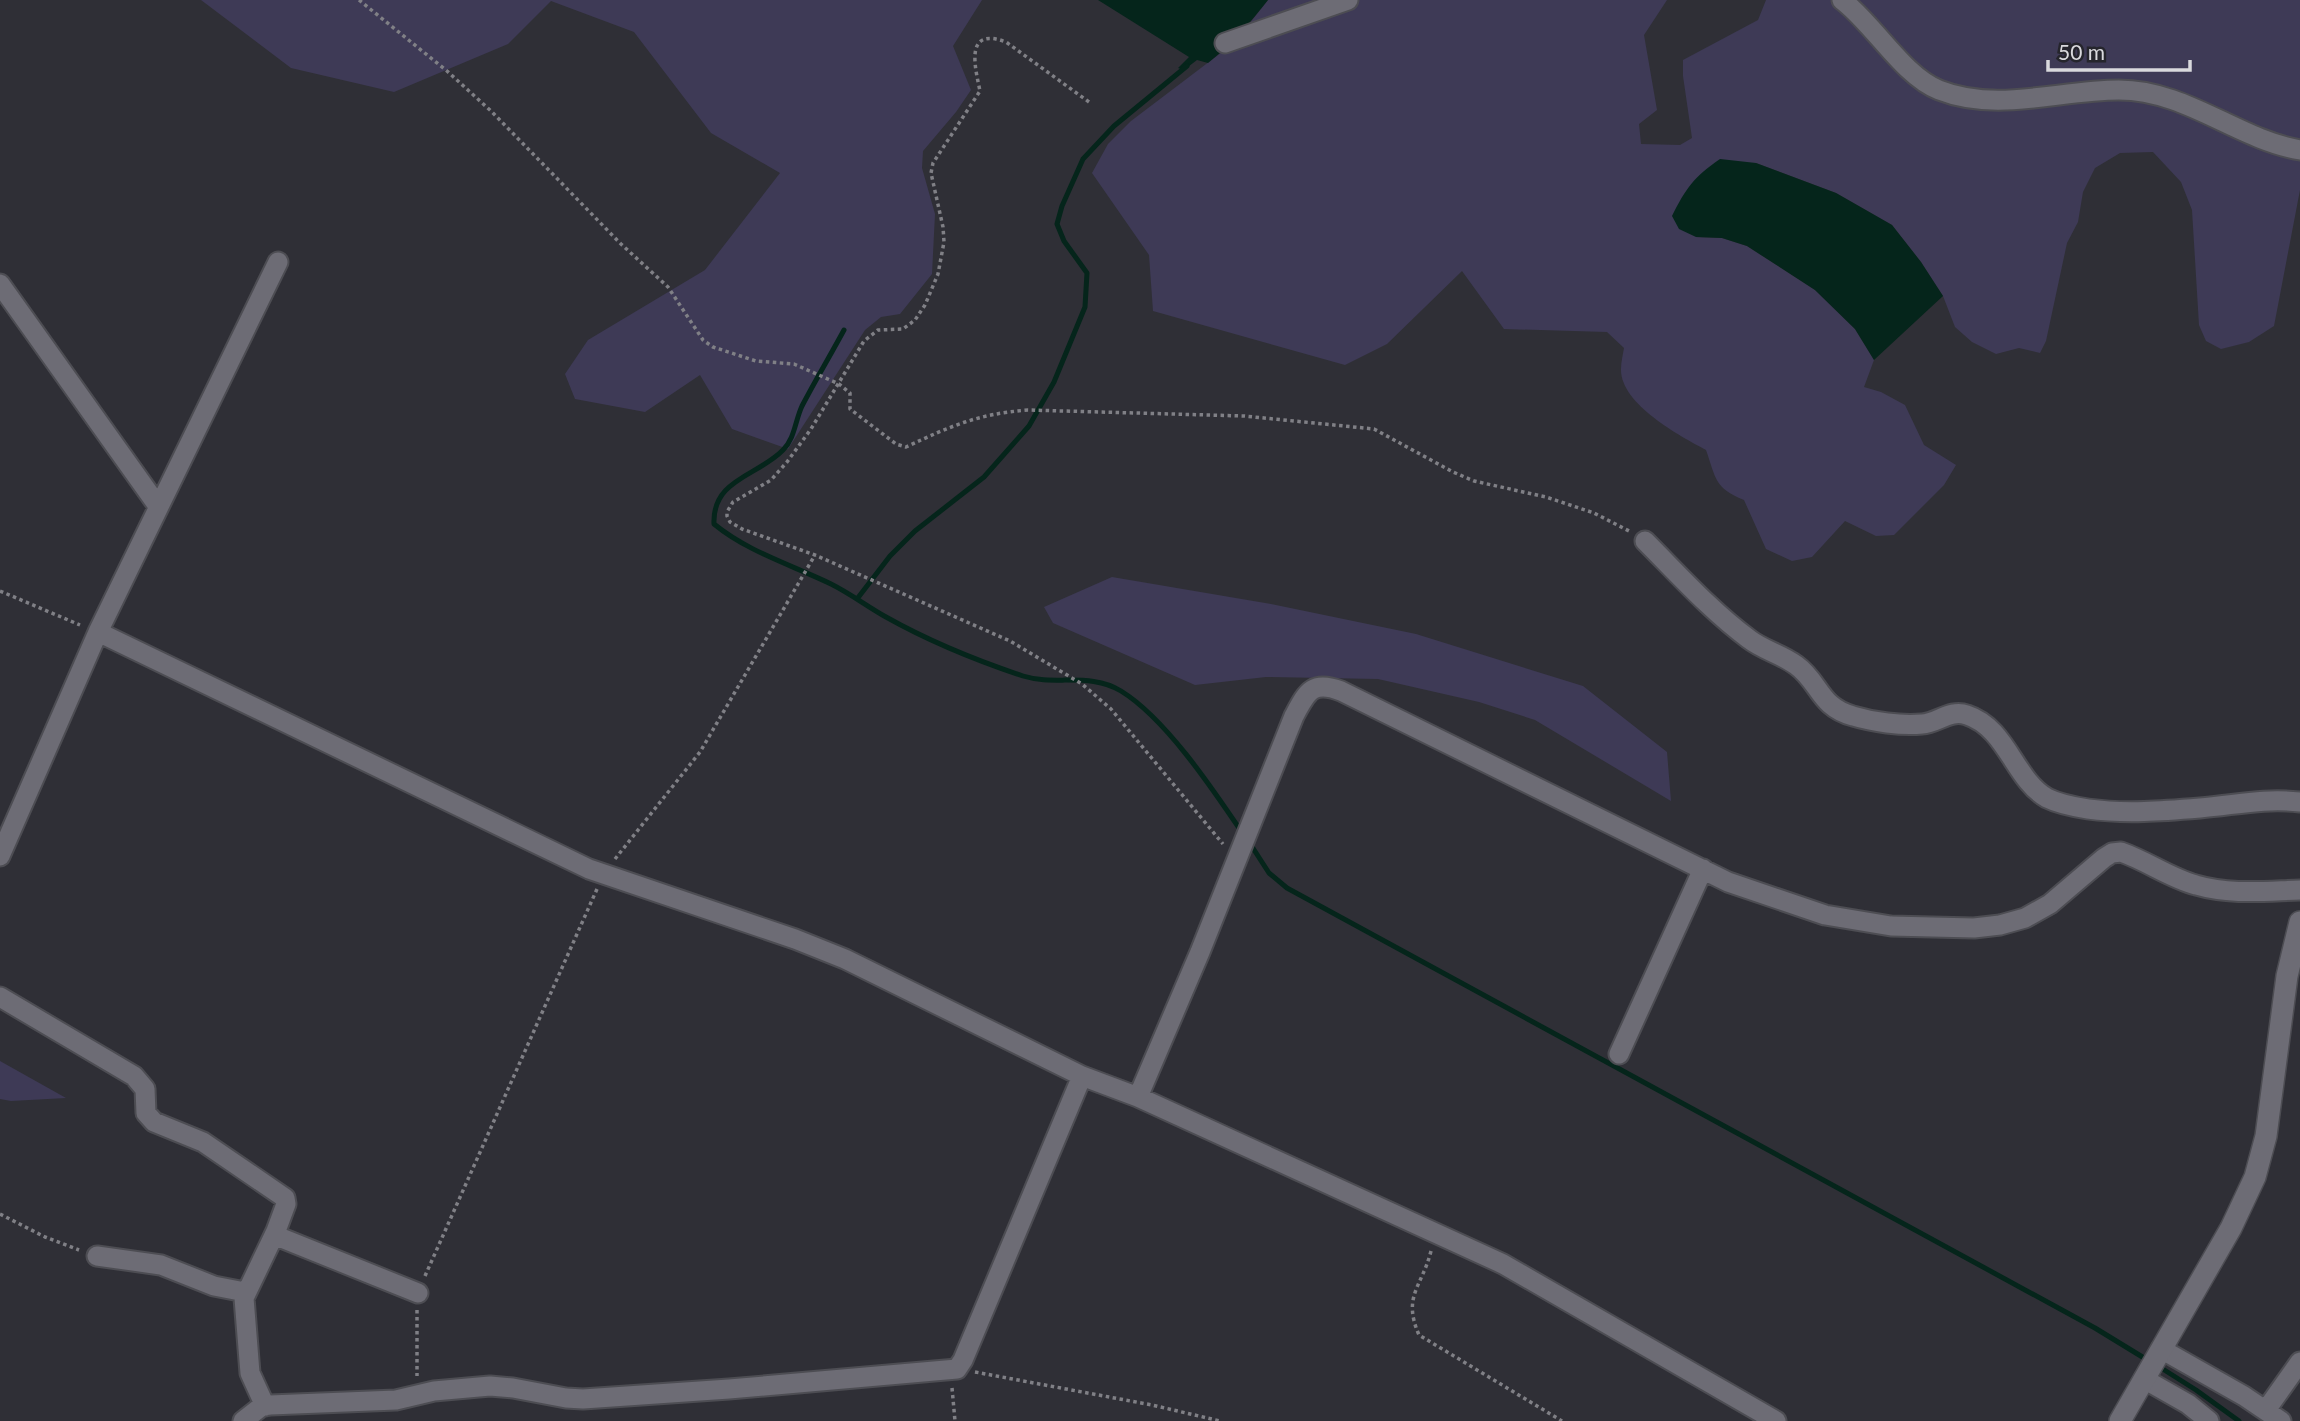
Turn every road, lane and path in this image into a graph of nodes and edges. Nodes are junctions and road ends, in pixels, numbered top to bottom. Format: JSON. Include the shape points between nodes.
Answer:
{"nodes":[{"id":1,"x":359,"y":0,"type":"edge"},
{"id":2,"x":1348,"y":0,"type":"edge"},
{"id":3,"x":1842,"y":0,"type":"edge"},
{"id":4,"x":1224,"y":43,"type":"dead end"},
{"id":5,"x":1089,"y":102,"type":"dead end"},
{"id":6,"x":2300,"y":150,"type":"edge"},
{"id":7,"x":278,"y":262,"type":"dead end"},
{"id":8,"x":0,"y":284,"type":"edge"},
{"id":9,"x":839,"y":384,"type":"junction"},
{"id":10,"x":158,"y":506,"type":"junction"},
{"id":11,"x":1645,"y":541,"type":"joint"},
{"id":12,"x":815,"y":555,"type":"junction"},
{"id":13,"x":0,"y":591,"type":"edge"},
{"id":14,"x":98,"y":632,"type":"junction"},
{"id":15,"x":2300,"y":802,"type":"edge"},
{"id":16,"x":0,"y":856,"type":"edge"},
{"id":17,"x":1236,"y":860,"type":"junction"},
{"id":18,"x":1703,"y":869,"type":"junction"},
{"id":19,"x":603,"y":875,"type":"junction"},
{"id":20,"x":2300,"y":890,"type":"edge"},
{"id":21,"x":2300,"y":922,"type":"edge"},
{"id":22,"x":0,"y":997,"type":"edge"},
{"id":23,"x":1619,"y":1054,"type":"dead end"},
{"id":24,"x":1082,"y":1076,"type":"junction"},
{"id":25,"x":1138,"y":1097,"type":"junction"},
{"id":26,"x":0,"y":1214,"type":"edge"},
{"id":27,"x":1433,"y":1231,"type":"junction"},
{"id":28,"x":274,"y":1234,"type":"junction"},
{"id":29,"x":97,"y":1256,"type":"joint"},
{"id":30,"x":245,"y":1292,"type":"junction"},
{"id":31,"x":418,"y":1293,"type":"junction"},
{"id":32,"x":2161,"y":1349,"type":"junction"},
{"id":33,"x":2300,"y":1362,"type":"edge"},
{"id":34,"x":955,"y":1368,"type":"junction"},
{"id":35,"x":2144,"y":1379,"type":"junction"},
{"id":36,"x":417,"y":1395,"type":"junction"},
{"id":37,"x":265,"y":1406,"type":"junction"},
{"id":38,"x":2274,"y":1415,"type":"edge"},
{"id":39,"x":243,"y":1421,"type":"edge"},
{"id":40,"x":955,"y":1421,"type":"edge"},
{"id":41,"x":1220,"y":1421,"type":"edge"},
{"id":42,"x":1562,"y":1421,"type":"edge"},
{"id":43,"x":1776,"y":1421,"type":"edge"},
{"id":44,"x":2120,"y":1421,"type":"edge"},
{"id":45,"x":2209,"y":1421,"type":"edge"}],
"edges":[{"from":1,"to":9,"type":"path","via":[[491,111],[668,287],[703,340],[755,361],[794,364]]},
{"from":2,"to":4,"type":"street"},
{"from":3,"to":6,"type":"street","via":[[1916,75],[1937,89],[1967,98],[1998,100],[2120,90],[2175,99]]},
{"from":5,"to":9,"type":"path","via":[[1006,42],[992,37],[976,46],[980,91],[937,154],[931,173],[944,242],[931,292],[915,320],[903,329],[878,330],[864,341]]},
{"from":7,"to":10,"type":"street"},
{"from":8,"to":10,"type":"street"},
{"from":9,"to":11,"type":"path","via":[[850,393],[850,409],[906,447],[968,419],[1028,410],[1244,416],[1374,429],[1474,481],[1594,513]]},
{"from":9,"to":12,"type":"path","via":[[782,469],[726,512],[730,522],[742,529]]},
{"from":10,"to":14,"type":"street"},
{"from":11,"to":15,"type":"street","via":[[1729,624],[1798,666],[1829,705],[1856,717],[1914,724],[1957,713],[1973,718],[2002,743],[2026,778],[2049,799],[2115,812],[2268,799]]},
{"from":12,"to":17,"type":"path","via":[[1010,641],[1082,684],[1111,709]]},
{"from":12,"to":19,"type":"path","via":[[700,752]]},
{"from":13,"to":14,"type":"path"},
{"from":14,"to":16,"type":"street"},
{"from":14,"to":19,"type":"street"},
{"from":17,"to":18,"type":"street","via":[[1294,716],[1308,693],[1317,686],[1328,686]]},
{"from":17,"to":25,"type":"street"},
{"from":18,"to":20,"type":"street","via":[[1759,894],[1825,915],[1917,927],[1973,928],[2025,918],[2050,904],[2112,853],[2121,852],[2217,890]]},
{"from":18,"to":23,"type":"street"},
{"from":19,"to":24,"type":"street","via":[[845,959]]},
{"from":19,"to":31,"type":"path"},
{"from":21,"to":32,"type":"street","via":[[2287,976],[2260,1162],[2231,1228]]},
{"from":22,"to":28,"type":"street","via":[[134,1076],[143,1085],[146,1113],[154,1122],[203,1142],[282,1195],[286,1203]]},
{"from":24,"to":25,"type":"street"},
{"from":24,"to":34,"type":"street"},
{"from":25,"to":27,"type":"street"},
{"from":26,"to":29,"type":"path"},
{"from":27,"to":42,"type":"path","via":[[1428,1264],[1412,1300],[1411,1316],[1419,1335]]},
{"from":27,"to":43,"type":"street","via":[[1503,1264]]},
{"from":28,"to":30,"type":"street"},
{"from":28,"to":31,"type":"street"},
{"from":29,"to":30,"type":"street","via":[[161,1265],[214,1286]]},
{"from":30,"to":37,"type":"street","via":[[248,1363]]},
{"from":31,"to":36,"type":"path"},
{"from":32,"to":35,"type":"street"},
{"from":32,"to":38,"type":"street"},
{"from":33,"to":38,"type":"street"},
{"from":34,"to":36,"type":"street","via":[[583,1399],[490,1386]]},
{"from":34,"to":40,"type":"path"},
{"from":34,"to":41,"type":"path"},
{"from":35,"to":44,"type":"street"},
{"from":35,"to":45,"type":"street"},
{"from":36,"to":37,"type":"street"},
{"from":37,"to":39,"type":"street"}]}
